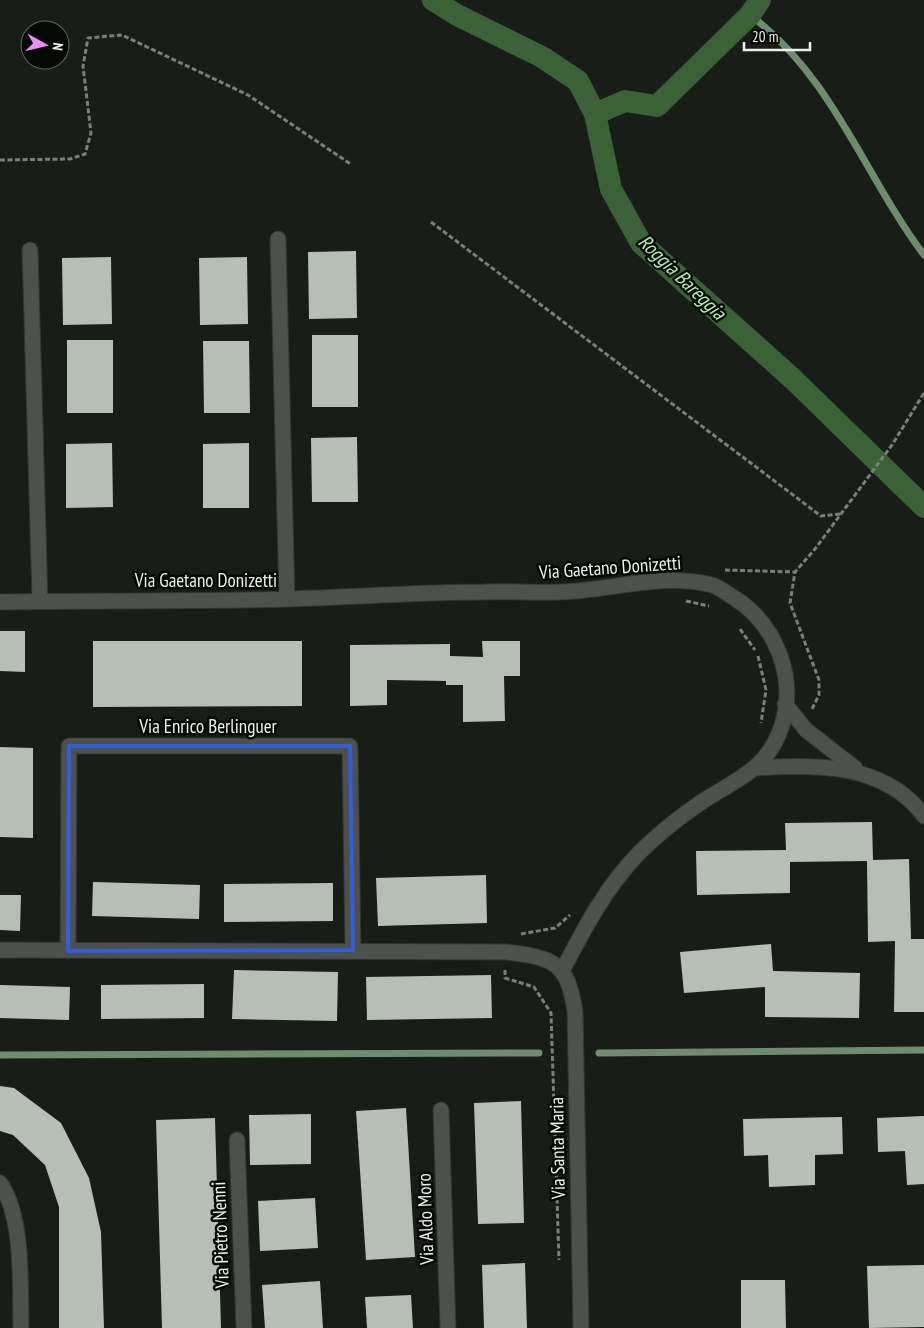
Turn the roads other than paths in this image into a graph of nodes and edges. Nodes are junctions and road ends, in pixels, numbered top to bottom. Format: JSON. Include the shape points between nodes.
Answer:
{"nodes":[{"id":1,"x":278,"y":239,"type":"dead end"},
{"id":2,"x":30,"y":250,"type":"dead end"},
{"id":3,"x":288,"y":599,"type":"junction"},
{"id":4,"x":40,"y":601,"type":"junction"},
{"id":5,"x":0,"y":602,"type":"edge"},
{"id":6,"x":785,"y":704,"type":"junction"},
{"id":7,"x":756,"y":768,"type":"junction"},
{"id":8,"x":864,"y":775,"type":"junction"},
{"id":9,"x":924,"y":816,"type":"edge"},
{"id":10,"x":0,"y":950,"type":"edge"},
{"id":11,"x":354,"y":950,"type":"junction"},
{"id":12,"x":68,"y":951,"type":"junction"},
{"id":13,"x":562,"y":971,"type":"junction"},
{"id":14,"x":441,"y":1110,"type":"dead end"},
{"id":15,"x":237,"y":1140,"type":"dead end"},
{"id":16,"x":0,"y":1183,"type":"edge"},
{"id":17,"x":21,"y":1328,"type":"edge"},
{"id":18,"x":244,"y":1328,"type":"edge"},
{"id":19,"x":448,"y":1328,"type":"edge"},
{"id":20,"x":581,"y":1328,"type":"edge"}],
"edges":[{"from":1,"to":3,"type":"street"},
{"from":2,"to":4,"type":"street"},
{"from":3,"to":4,"type":"street","name":"Via Gaetano Donizetti"},
{"from":3,"to":6,"type":"street","name":"Via Gaetano Donizetti","via":[[562,592],[655,582],[689,581],[715,586],[759,617],[774,638],[786,676]]},
{"from":4,"to":5,"type":"street","name":"Via Gaetano Donizetti"},
{"from":6,"to":7,"type":"street","name":"Via Gaetano Donizetti","via":[[781,729],[765,759]]},
{"from":6,"to":8,"type":"street","via":[[806,730]]},
{"from":7,"to":8,"type":"street","via":[[816,766],[843,768]]},
{"from":7,"to":13,"type":"street","name":"Via Gaetano Donizetti","via":[[672,822],[639,853],[612,882]]},
{"from":8,"to":9,"type":"street","via":[[893,786]]},
{"from":10,"to":12,"type":"street"},
{"from":11,"to":12,"type":"street"},
{"from":11,"to":12,"type":"street","name":"Via Enrico Berlinguer","via":[[350,746],[69,746]]},
{"from":11,"to":13,"type":"street","via":[[507,952],[538,956]]},
{"from":13,"to":20,"type":"street","name":"Via Santa Maria","via":[[572,988],[575,1011]]},
{"from":14,"to":19,"type":"street","name":"Via Aldo Moro"},
{"from":15,"to":18,"type":"street","name":"Via Pietro Nenni"},
{"from":16,"to":17,"type":"street","via":[[8,1195],[19,1250]]}]}
